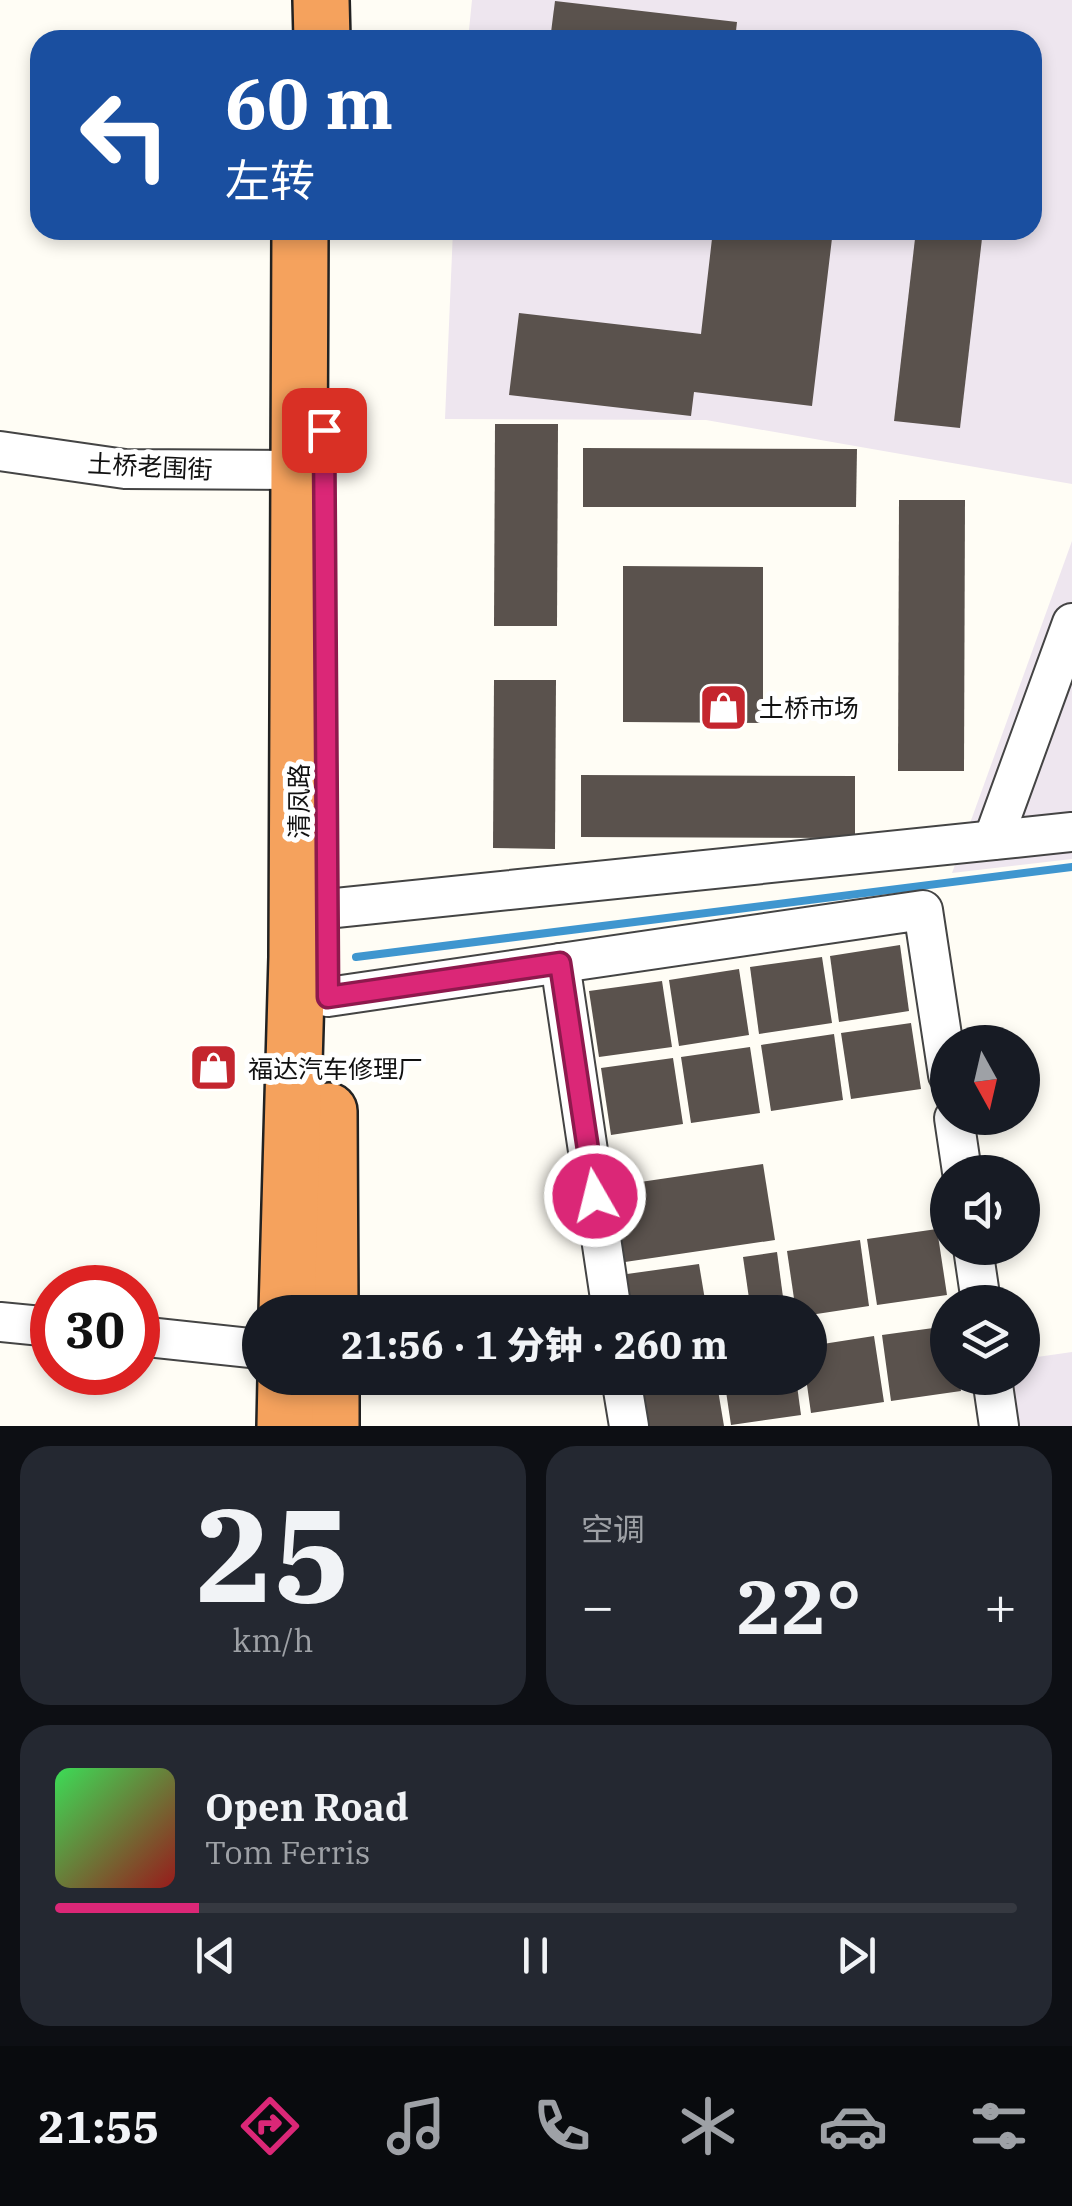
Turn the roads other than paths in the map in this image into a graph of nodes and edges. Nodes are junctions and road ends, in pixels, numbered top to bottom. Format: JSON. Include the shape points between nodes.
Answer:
{"nodes":[{"id":1,"x":300,"y":0,"type":"edge"},
{"id":2,"x":322,"y":0,"type":"edge"},
{"id":3,"x":300,"y":30,"type":"edge"},
{"id":4,"x":322,"y":30,"type":"edge"},
{"id":5,"x":300,"y":240,"type":"edge"},
{"id":6,"x":323,"y":240,"type":"edge"},
{"id":7,"x":0,"y":451,"type":"edge"},
{"id":8,"x":300,"y":470,"type":"junction"},
{"id":9,"x":1072,"y":623,"type":"edge"},
{"id":10,"x":1072,"y":832,"type":"edge"},
{"id":11,"x":993,"y":840,"type":"junction"},
{"id":12,"x":312,"y":910,"type":"junction"},
{"id":13,"x":560,"y":963,"type":"junction"},
{"id":14,"x":328,"y":997,"type":"junction"},
{"id":15,"x":940,"y":1025,"type":"edge"},
{"id":16,"x":289,"y":1295,"type":"edge"},
{"id":17,"x":330,"y":1295,"type":"edge"},
{"id":18,"x":609,"y":1295,"type":"edge"},
{"id":19,"x":0,"y":1322,"type":"edge"},
{"id":20,"x":30,"y":1325,"type":"edge"},
{"id":21,"x":160,"y":1338,"type":"edge"},
{"id":22,"x":242,"y":1346,"type":"edge"},
{"id":23,"x":285,"y":1395,"type":"edge"},
{"id":24,"x":331,"y":1395,"type":"edge"},
{"id":25,"x":624,"y":1395,"type":"edge"},
{"id":26,"x":994,"y":1395,"type":"edge"},
{"id":27,"x":284,"y":1426,"type":"edge"},
{"id":28,"x":331,"y":1426,"type":"edge"},
{"id":29,"x":628,"y":1426,"type":"edge"},
{"id":30,"x":999,"y":1426,"type":"edge"}],
"edges":[{"from":1,"to":3,"type":"highway"},
{"from":2,"to":4,"type":"highway"},
{"from":5,"to":8,"type":"highway","name":"清凤路"},
{"from":6,"to":12,"type":"highway","name":"清凤路"},
{"from":7,"to":8,"type":"street","name":"土桥老围街","via":[[125,469]]},
{"from":8,"to":12,"type":"highway","name":"清凤路"},
{"from":9,"to":11,"type":"street"},
{"from":10,"to":11,"type":"street"},
{"from":11,"to":12,"type":"street"},
{"from":12,"to":14,"type":"highway","name":"清凤路"},
{"from":12,"to":16,"type":"highway","name":"清凤路"},
{"from":13,"to":14,"type":"street"},
{"from":13,"to":15,"type":"street","via":[[923,910]]},
{"from":13,"to":18,"type":"street"},
{"from":14,"to":17,"type":"highway","name":"清凤路"},
{"from":19,"to":20,"type":"street"},
{"from":21,"to":22,"type":"street"},
{"from":23,"to":27,"type":"highway"},
{"from":24,"to":28,"type":"highway"},
{"from":25,"to":29,"type":"street"},
{"from":26,"to":30,"type":"street"}]}
